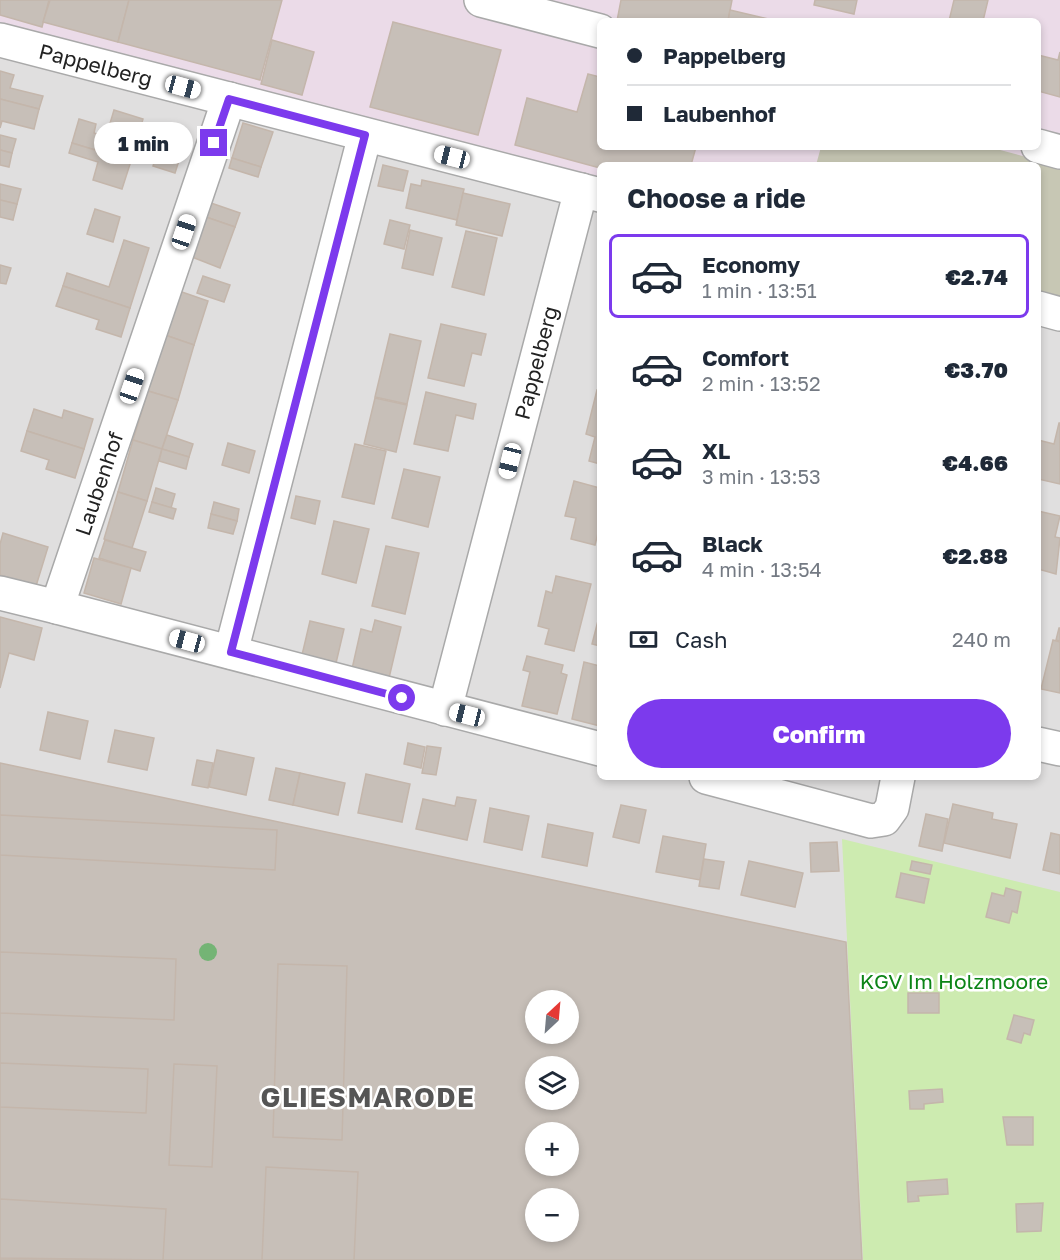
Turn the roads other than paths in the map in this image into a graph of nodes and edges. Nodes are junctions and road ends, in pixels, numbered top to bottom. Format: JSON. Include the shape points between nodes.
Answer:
{"nodes":[{"id":1,"x":481,"y":0,"type":"edge"},
{"id":2,"x":597,"y":30,"type":"edge"},
{"id":3,"x":0,"y":40,"type":"edge"},
{"id":4,"x":229,"y":99,"type":"junction"},
{"id":5,"x":365,"y":135,"type":"junction"},
{"id":6,"x":1041,"y":147,"type":"edge"},
{"id":7,"x":1060,"y":152,"type":"edge"},
{"id":8,"x":590,"y":193,"type":"edge"},
{"id":9,"x":1041,"y":309,"type":"edge"},
{"id":10,"x":1060,"y":314,"type":"edge"},
{"id":11,"x":0,"y":593,"type":"edge"},
{"id":12,"x":57,"y":607,"type":"junction"},
{"id":13,"x":231,"y":652,"type":"junction"},
{"id":14,"x":445,"y":709,"type":"junction"},
{"id":15,"x":1041,"y":745,"type":"edge"},
{"id":16,"x":597,"y":748,"type":"edge"},
{"id":17,"x":1060,"y":749,"type":"edge"},
{"id":18,"x":717,"y":780,"type":"edge"},
{"id":19,"x":897,"y":780,"type":"edge"}],
"edges":[{"from":1,"to":2,"type":"street"},
{"from":3,"to":4,"type":"street","name":"Pappelberg"},
{"from":4,"to":5,"type":"street","name":"Pappelberg"},
{"from":4,"to":12,"type":"street","name":"Laubenhof"},
{"from":5,"to":8,"type":"street","name":"Pappelberg"},
{"from":5,"to":13,"type":"street"},
{"from":6,"to":7,"type":"street"},
{"from":8,"to":14,"type":"street","name":"Pappelberg"},
{"from":9,"to":10,"type":"street"},
{"from":11,"to":12,"type":"street"},
{"from":12,"to":13,"type":"street"},
{"from":13,"to":14,"type":"street"},
{"from":14,"to":16,"type":"street"},
{"from":15,"to":17,"type":"street"},
{"from":18,"to":19,"type":"street","via":[[871,821],[884,819],[891,808]]}]}
